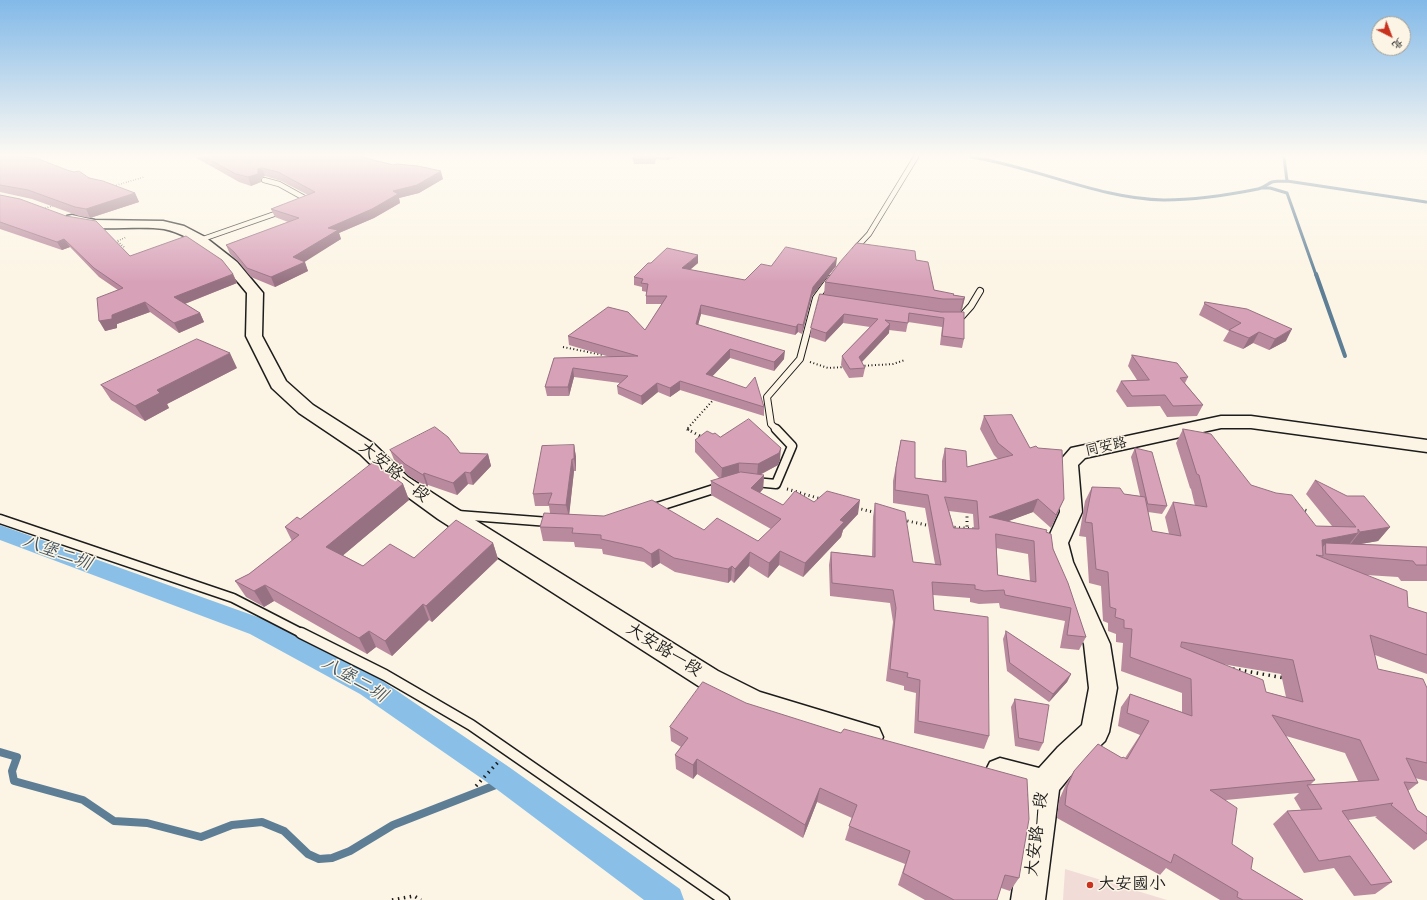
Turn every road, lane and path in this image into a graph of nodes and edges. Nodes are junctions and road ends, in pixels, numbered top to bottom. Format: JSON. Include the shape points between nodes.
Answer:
{"nodes":[{"id":1,"x":306,"y":199,"type":"edge"},
{"id":2,"x":890,"y":199,"type":"edge"},
{"id":3,"x":57,"y":204,"type":"edge"},
{"id":4,"x":300,"y":205,"type":"edge"},
{"id":5,"x":42,"y":209,"type":"joint"},
{"id":6,"x":286,"y":210,"type":"edge"},
{"id":7,"x":200,"y":240,"type":"junction"},
{"id":8,"x":849,"y":255,"type":"edge"},
{"id":9,"x":836,"y":271,"type":"edge"},
{"id":10,"x":980,"y":291,"type":"dead end"},
{"id":11,"x":816,"y":298,"type":"junction"},
{"id":12,"x":824,"y":299,"type":"edge"},
{"id":13,"x":947,"y":316,"type":"edge"},
{"id":14,"x":562,"y":347,"type":"dead end"},
{"id":15,"x":604,"y":355,"type":"edge"},
{"id":16,"x":800,"y":359,"type":"junction"},
{"id":17,"x":906,"y":360,"type":"dead end"},
{"id":18,"x":850,"y":367,"type":"edge"},
{"id":19,"x":856,"y":367,"type":"edge"},
{"id":20,"x":717,"y":396,"type":"edge"},
{"id":21,"x":706,"y":438,"type":"edge"},
{"id":22,"x":1427,"y":446,"type":"edge"},
{"id":23,"x":748,"y":481,"type":"edge"},
{"id":24,"x":726,"y":484,"type":"edge"},
{"id":25,"x":776,"y":484,"type":"junction"},
{"id":26,"x":823,"y":500,"type":"edge"},
{"id":27,"x":967,"y":504,"type":"edge"},
{"id":28,"x":852,"y":507,"type":"edge"},
{"id":29,"x":1294,"y":508,"type":"edge"},
{"id":30,"x":646,"y":511,"type":"edge"},
{"id":31,"x":1309,"y":511,"type":"dead end"},
{"id":32,"x":446,"y":513,"type":"junction"},
{"id":33,"x":882,"y":514,"type":"edge"},
{"id":34,"x":896,"y":518,"type":"edge"},
{"id":35,"x":0,"y":519,"type":"edge"},
{"id":36,"x":554,"y":522,"type":"edge"},
{"id":37,"x":933,"y":526,"type":"edge"},
{"id":38,"x":947,"y":527,"type":"edge"},
{"id":39,"x":967,"y":528,"type":"junction"},
{"id":40,"x":982,"y":530,"type":"edge"},
{"id":41,"x":1229,"y":668,"type":"edge"},
{"id":42,"x":1292,"y":680,"type":"dead end"},
{"id":43,"x":887,"y":742,"type":"edge"},
{"id":44,"x":509,"y":750,"type":"junction"},
{"id":45,"x":977,"y":766,"type":"edge"},
{"id":46,"x":1045,"y":784,"type":"junction"},
{"id":47,"x":476,"y":786,"type":"dead end"},
{"id":48,"x":392,"y":900,"type":"edge"},
{"id":49,"x":421,"y":900,"type":"edge"},
{"id":50,"x":724,"y":900,"type":"edge"},
{"id":51,"x":1028,"y":900,"type":"edge"}],
"edges":[{"from":1,"to":4,"type":"lane","via":[[307,202]]},
{"from":2,"to":8,"type":"lane","via":[[869,234]]},
{"from":3,"to":5,"type":"path"},
{"from":5,"to":7,"type":"street","via":[[95,224],[163,225]]},
{"from":6,"to":7,"type":"lane"},
{"from":7,"to":32,"type":"street","name":"大安路一段","via":[[232,265],[255,293],[254,336],[278,384],[306,410],[367,449],[401,482]]},
{"from":9,"to":11,"type":"lane"},
{"from":10,"to":13,"type":"lane","via":[[962,316]]},
{"from":11,"to":12,"type":"lane"},
{"from":11,"to":16,"type":"lane"},
{"from":14,"to":15,"type":"path"},
{"from":16,"to":18,"type":"path","via":[[828,368]]},
{"from":16,"to":25,"type":"lane","via":[[767,397],[771,424],[792,446]]},
{"from":17,"to":19,"type":"path","via":[[893,364]]},
{"from":20,"to":21,"type":"path","via":[[687,429]]},
{"from":22,"to":46,"type":"street","name":"同安路","via":[[1251,422],[1221,422],[1078,453],[1068,463],[1071,512],[1057,543],[1061,562],[1097,644],[1103,688],[1095,732],[1068,757]]},
{"from":23,"to":25,"type":"lane"},
{"from":24,"to":30,"type":"lane"},
{"from":25,"to":26,"type":"path"},
{"from":27,"to":39,"type":"path"},
{"from":28,"to":33,"type":"path"},
{"from":29,"to":31,"type":"path"},
{"from":32,"to":36,"type":"lane"},
{"from":32,"to":43,"type":"street","name":"大安路一段","via":[[709,679],[753,702]]},
{"from":34,"to":37,"type":"path"},
{"from":35,"to":44,"type":"lane","via":[[234,598],[385,674]]},
{"from":38,"to":39,"type":"path"},
{"from":39,"to":40,"type":"path"},
{"from":41,"to":42,"type":"path"},
{"from":44,"to":47,"type":"path"},
{"from":44,"to":50,"type":"lane"},
{"from":45,"to":46,"type":"street","name":"大安路一段"},
{"from":46,"to":51,"type":"street","name":"大安路一段"},
{"from":48,"to":49,"type":"path","via":[[414,896]]}]}
